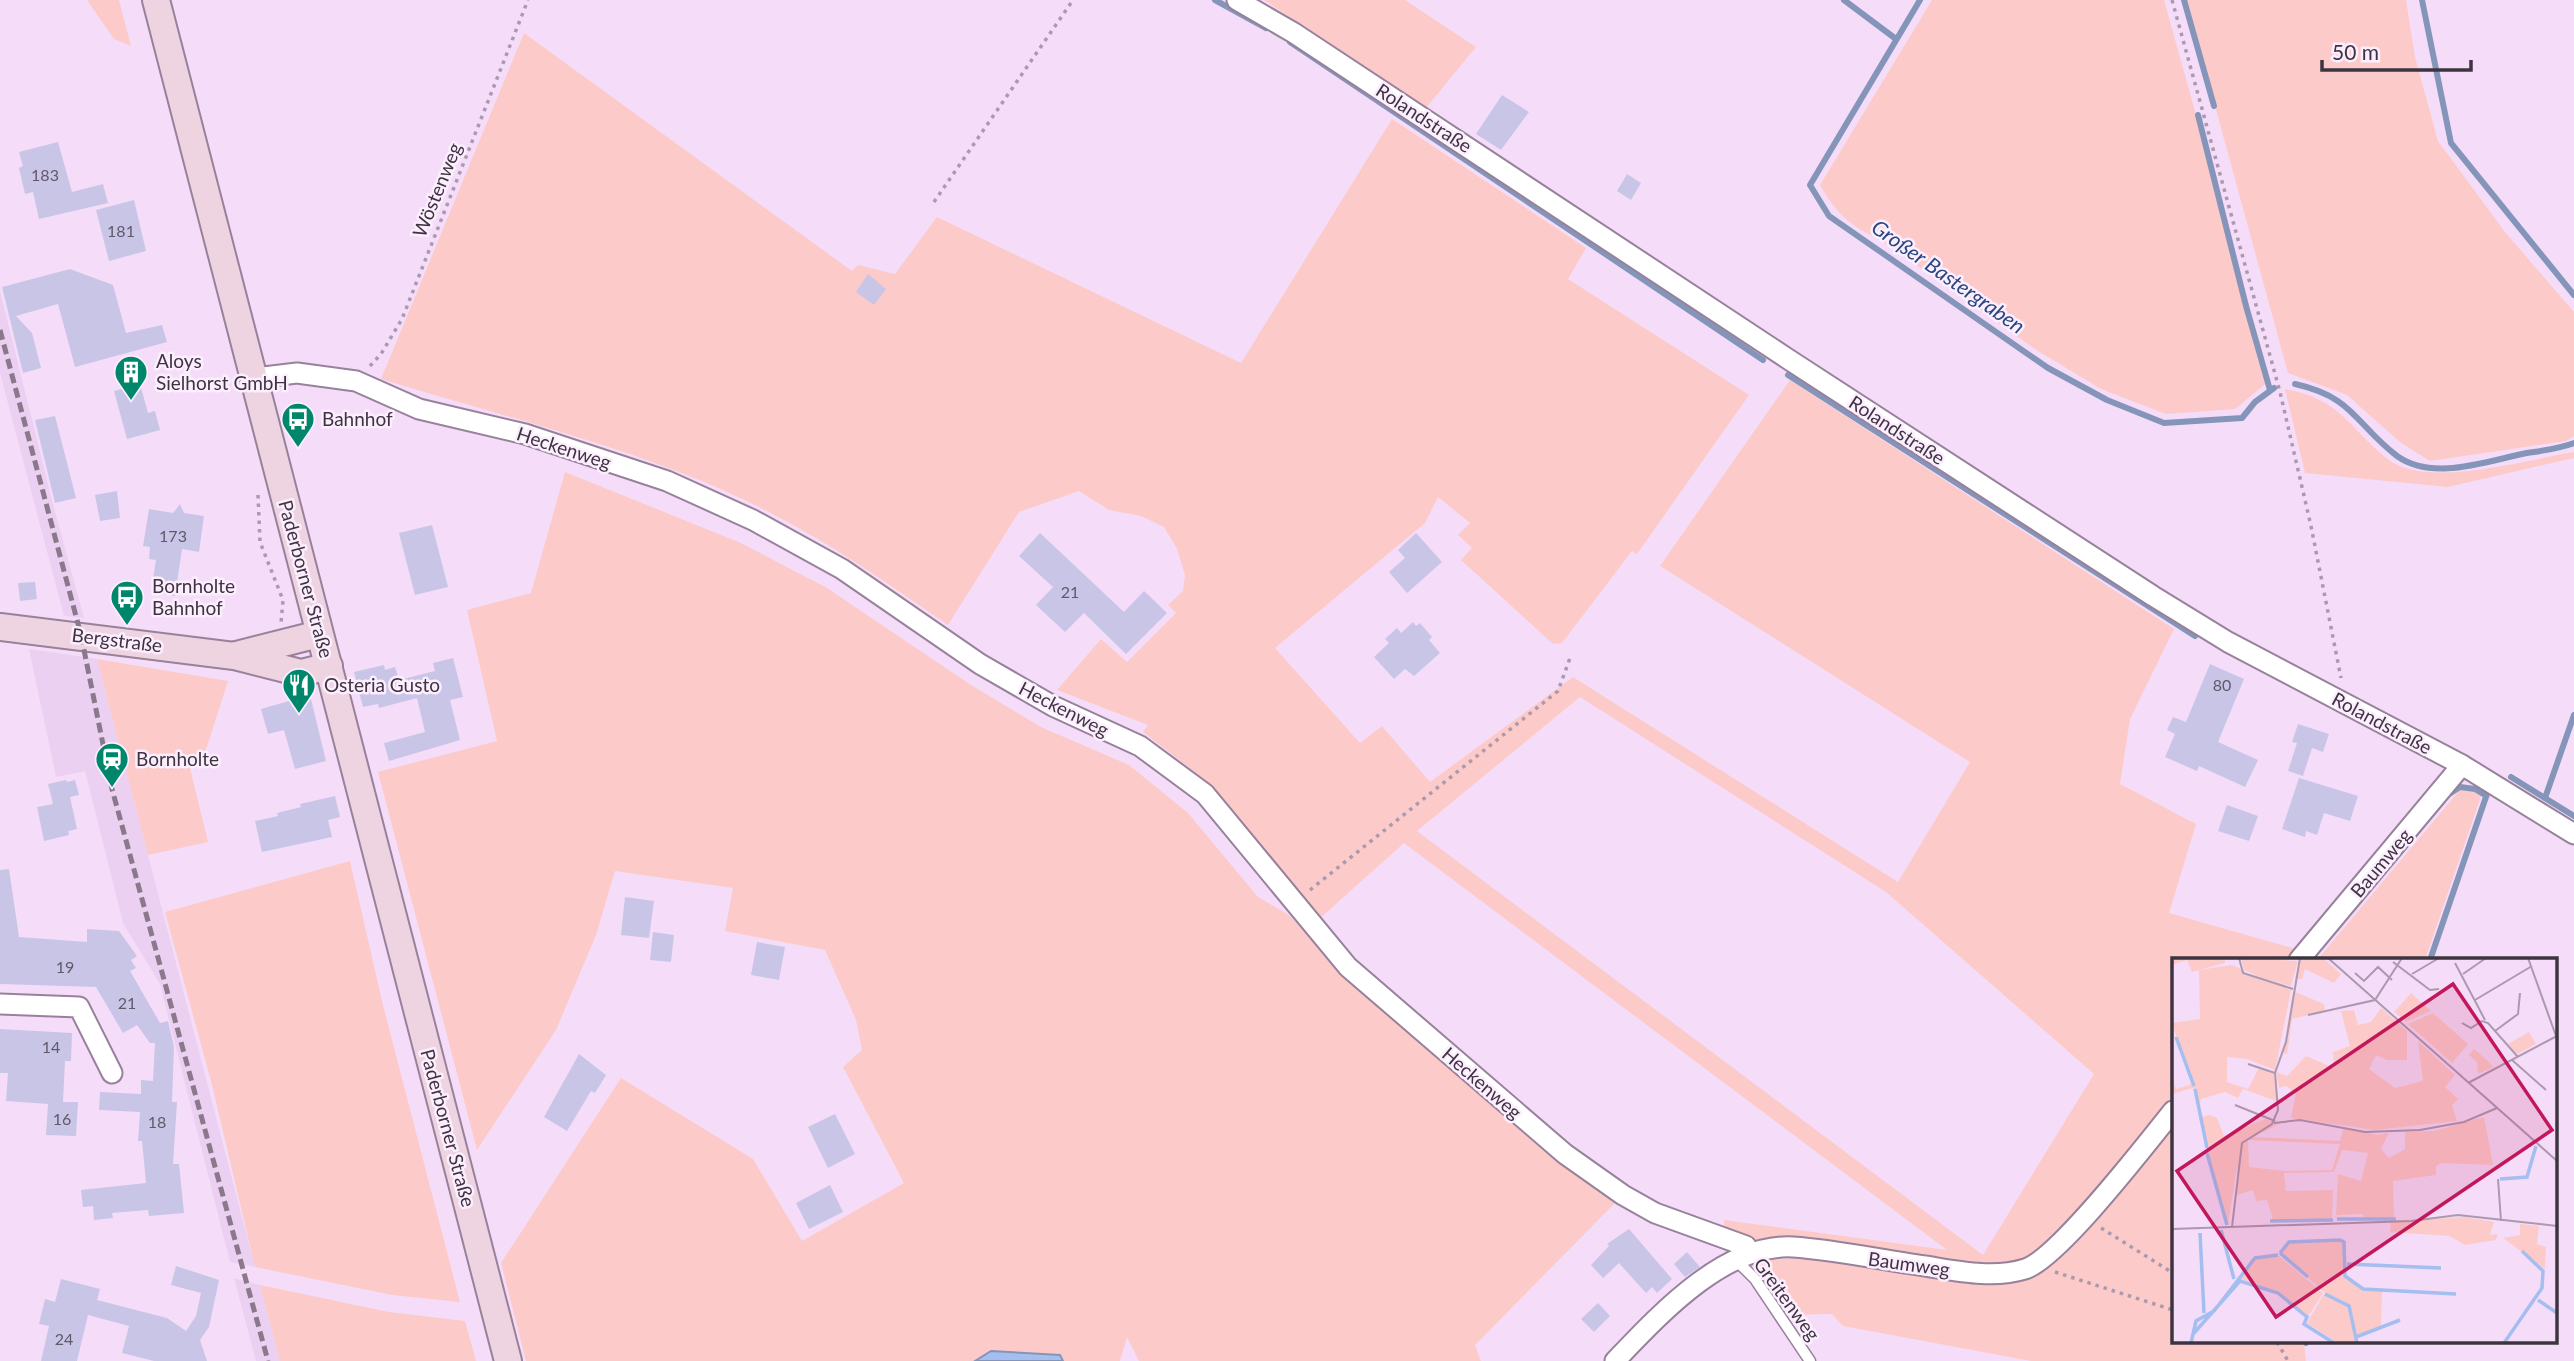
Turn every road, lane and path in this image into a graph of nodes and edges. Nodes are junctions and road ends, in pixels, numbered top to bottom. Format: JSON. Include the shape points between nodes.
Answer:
{"nodes":[{"id":1,"x":156,"y":0,"type":"edge"},
{"id":2,"x":528,"y":0,"type":"edge"},
{"id":3,"x":1073,"y":0,"type":"edge"},
{"id":4,"x":1237,"y":0,"type":"edge"},
{"id":5,"x":2172,"y":0,"type":"edge"},
{"id":6,"x":934,"y":202,"type":"dead end"},
{"id":7,"x":254,"y":379,"type":"junction"},
{"id":8,"x":356,"y":381,"type":"junction"},
{"id":9,"x":258,"y":491,"type":"dead end"},
{"id":10,"x":0,"y":627,"type":"edge"},
{"id":11,"x":280,"y":631,"type":"dead end"},
{"id":12,"x":319,"y":634,"type":"junction"},
{"id":13,"x":234,"y":656,"type":"junction"},
{"id":14,"x":1570,"y":658,"type":"dead end"},
{"id":15,"x":329,"y":666,"type":"junction"},
{"id":16,"x":2346,"y":705,"type":"junction"},
{"id":17,"x":2462,"y":765,"type":"junction"},
{"id":18,"x":2574,"y":834,"type":"edge"},
{"id":19,"x":1295,"y":902,"type":"junction"},
{"id":20,"x":2301,"y":958,"type":"edge"},
{"id":21,"x":0,"y":1004,"type":"edge"},
{"id":22,"x":113,"y":1073,"type":"dead end"},
{"id":23,"x":2172,"y":1112,"type":"edge"},
{"id":24,"x":2084,"y":1217,"type":"junction"},
{"id":25,"x":1743,"y":1256,"type":"junction"},
{"id":26,"x":2039,"y":1261,"type":"junction"},
{"id":27,"x":2172,"y":1272,"type":"edge"},
{"id":28,"x":2172,"y":1310,"type":"edge"},
{"id":29,"x":2280,"y":1344,"type":"edge"},
{"id":30,"x":508,"y":1361,"type":"edge"},
{"id":31,"x":1615,"y":1361,"type":"edge"},
{"id":32,"x":1810,"y":1361,"type":"edge"},
{"id":33,"x":2288,"y":1361,"type":"edge"}],
"edges":[{"from":1,"to":7,"type":"main road","name":"Paderborner Straße"},
{"from":2,"to":8,"type":"path","name":"Wöstenweg","via":[[402,319],[381,354]]},
{"from":3,"to":6,"type":"path"},
{"from":4,"to":16,"type":"street","name":"Rolandstraße","via":[[2153,596]]},
{"from":5,"to":16,"type":"path","via":[[2280,393]]},
{"from":7,"to":8,"type":"street","name":"Heckenweg","via":[[298,373]]},
{"from":7,"to":12,"type":"main road","name":"Paderborner Straße"},
{"from":8,"to":19,"type":"street","name":"Heckenweg","via":[[419,409],[525,434],[667,481],[753,520],[842,569],[981,664],[1053,706],[1140,746],[1205,794]]},
{"from":9,"to":11,"type":"path","via":[[260,542],[283,600]]},
{"from":10,"to":13,"type":"main road","name":"Bergstraße"},
{"from":12,"to":13,"type":"main road","name":"Bergstraße"},
{"from":12,"to":15,"type":"main road","name":"Paderborner Straße"},
{"from":13,"to":15,"type":"main road","name":"Bergstraße","via":[[301,673]]},
{"from":14,"to":19,"type":"path","via":[[1558,691]]},
{"from":15,"to":30,"type":"main road","name":"Paderborner Straße"},
{"from":16,"to":17,"type":"street","name":"Rolandstraße"},
{"from":17,"to":18,"type":"street","name":"Rolandstraße"},
{"from":17,"to":20,"type":"street","name":"Baumweg"},
{"from":19,"to":25,"type":"street","name":"Heckenweg","via":[[1348,967],[1565,1154],[1655,1213],[1746,1246]]},
{"from":21,"to":22,"type":"street","via":[[79,1007]]},
{"from":23,"to":24,"type":"street","name":"Baumweg"},
{"from":24,"to":26,"type":"street","name":"Baumweg"},
{"from":24,"to":27,"type":"path"},
{"from":25,"to":26,"type":"street","name":"Baumweg","via":[[1791,1247],[1973,1273],[2027,1269]]},
{"from":25,"to":31,"type":"street","name":"Baumweg","via":[[1661,1312]]},
{"from":25,"to":32,"type":"lane","name":"Greitenweg"},
{"from":26,"to":28,"type":"path","via":[[2047,1269]]},
{"from":29,"to":33,"type":"path"}]}
